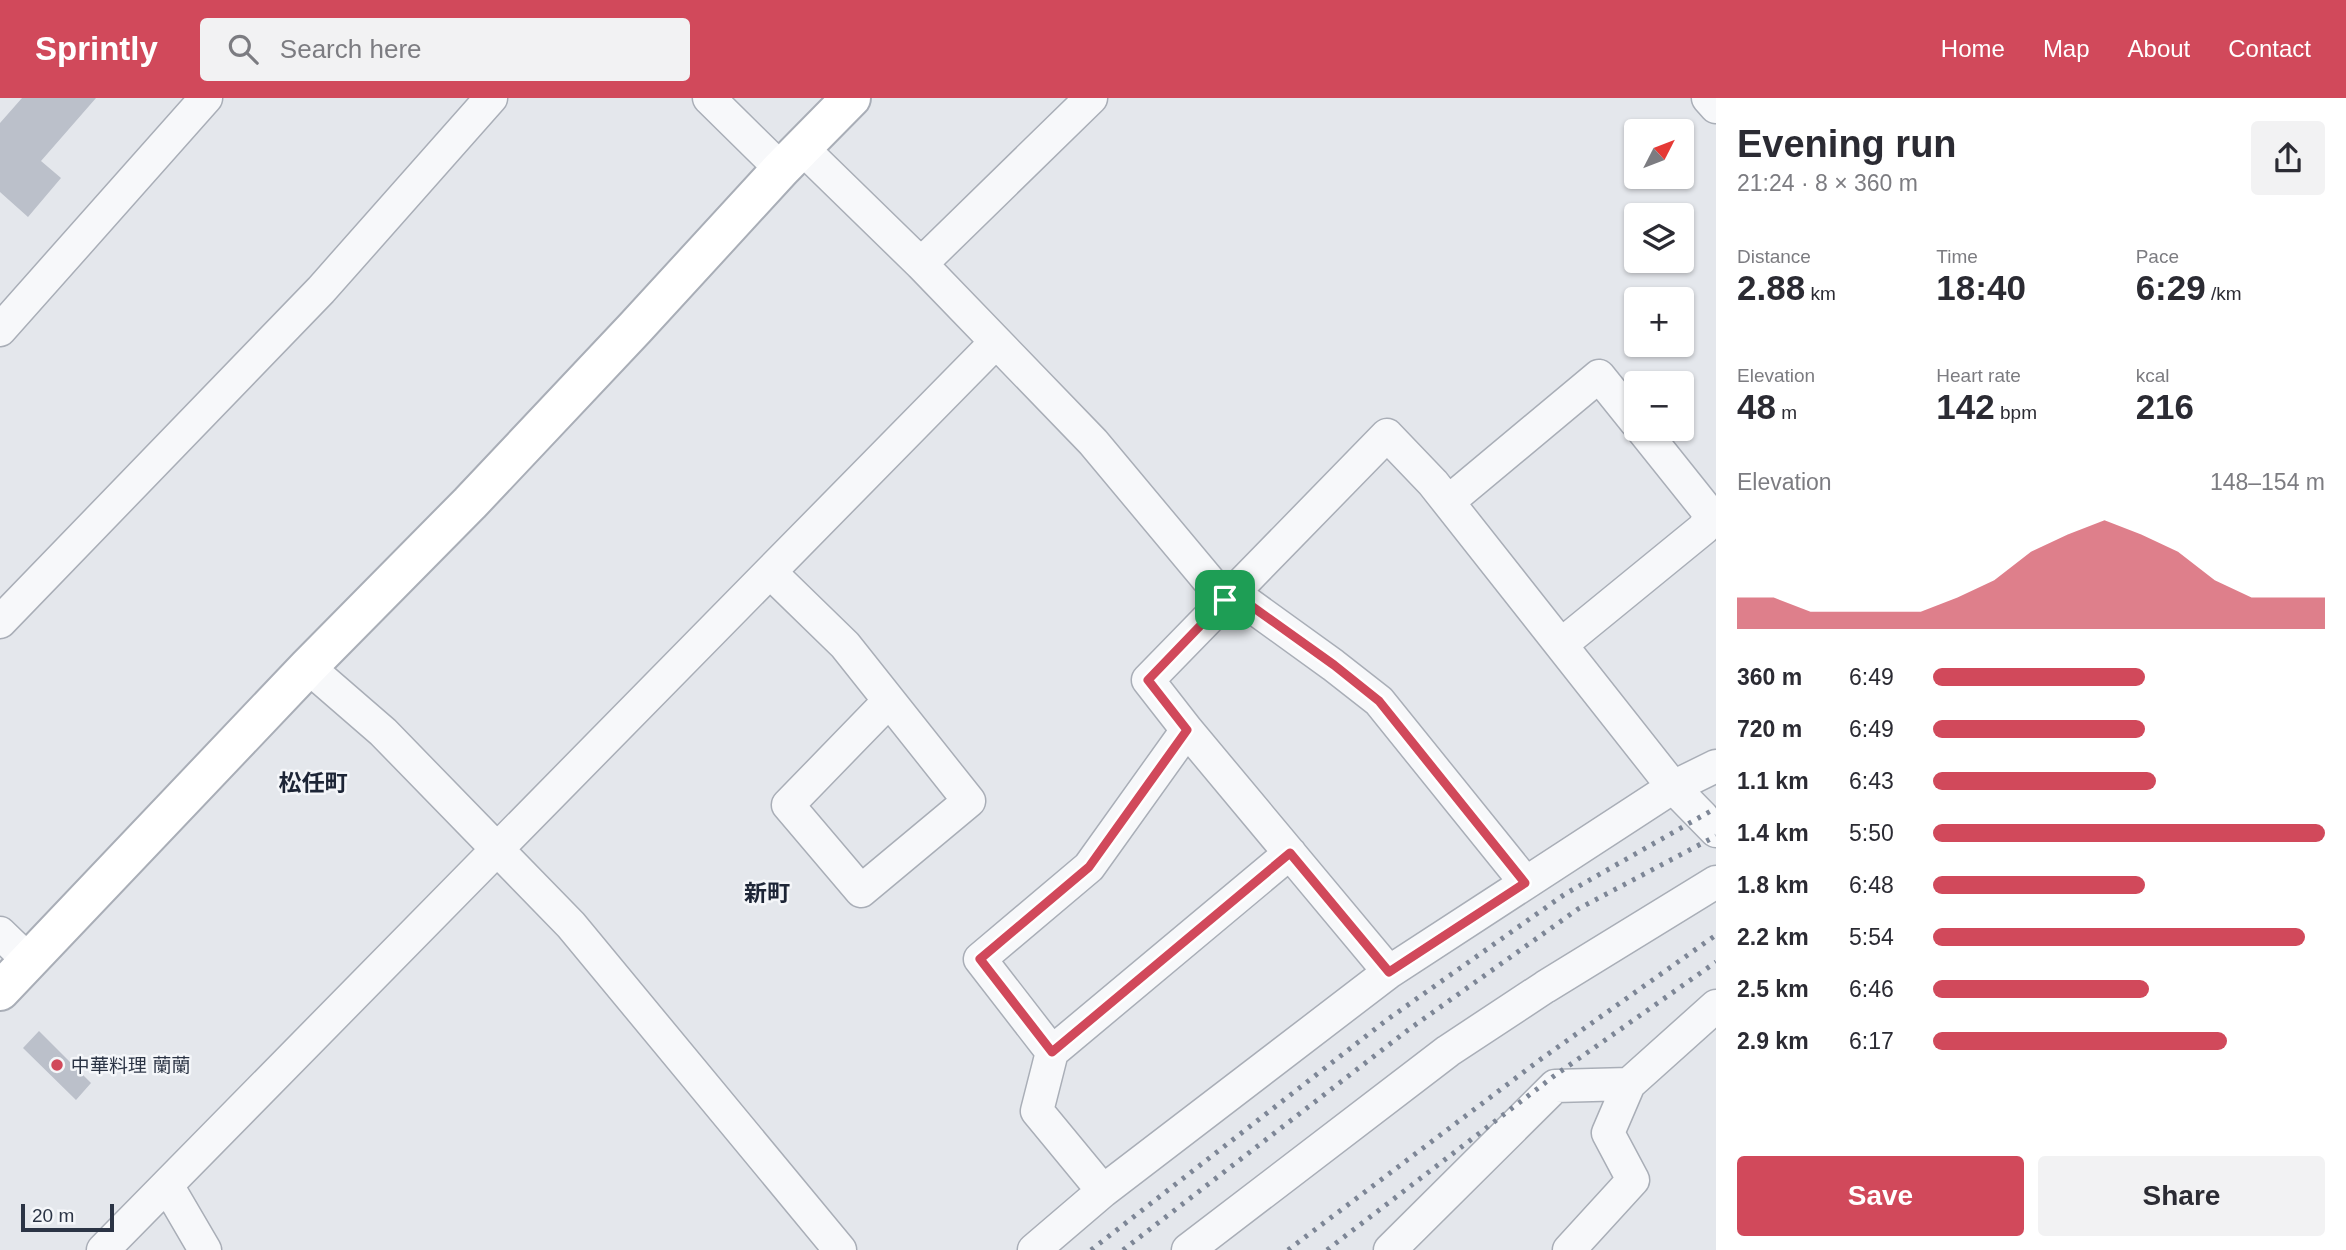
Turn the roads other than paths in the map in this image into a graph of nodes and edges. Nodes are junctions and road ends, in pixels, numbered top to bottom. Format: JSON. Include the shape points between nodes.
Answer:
{"nodes":[{"id":1,"x":206,"y":98,"type":"edge"},
{"id":2,"x":491,"y":98,"type":"edge"},
{"id":3,"x":709,"y":98,"type":"edge"},
{"id":4,"x":851,"y":98,"type":"edge"},
{"id":5,"x":1091,"y":98,"type":"edge"},
{"id":6,"x":1708,"y":98,"type":"edge"},
{"id":7,"x":1716,"y":107,"type":"edge"},
{"id":8,"x":791,"y":158,"type":"junction"},
{"id":9,"x":921,"y":264,"type":"junction"},
{"id":10,"x":0,"y":330,"type":"edge"},
{"id":11,"x":996,"y":342,"type":"junction"},
{"id":12,"x":1624,"y":407,"type":"edge"},
{"id":13,"x":1652,"y":441,"type":"edge"},
{"id":14,"x":1448,"y":502,"type":"junction"},
{"id":15,"x":770,"y":572,"type":"junction"},
{"id":16,"x":1225,"y":600,"type":"junction"},
{"id":17,"x":0,"y":622,"type":"edge"},
{"id":18,"x":1562,"y":644,"type":"junction"},
{"id":19,"x":308,"y":667,"type":"junction"},
{"id":20,"x":888,"y":702,"type":"junction"},
{"id":21,"x":1187,"y":730,"type":"junction"},
{"id":22,"x":1716,"y":766,"type":"edge"},
{"id":23,"x":1673,"y":787,"type":"junction"},
{"id":24,"x":1716,"y":831,"type":"edge"},
{"id":25,"x":497,"y":849,"type":"junction"},
{"id":26,"x":1290,"y":853,"type":"junction"},
{"id":27,"x":1716,"y":882,"type":"edge"},
{"id":28,"x":1525,"y":883,"type":"junction"},
{"id":29,"x":0,"y":933,"type":"edge"},
{"id":30,"x":29,"y":961,"type":"junction"},
{"id":31,"x":1389,"y":972,"type":"junction"},
{"id":32,"x":0,"y":991,"type":"edge"},
{"id":33,"x":1716,"y":1006,"type":"edge"},
{"id":34,"x":1052,"y":1052,"type":"junction"},
{"id":35,"x":1629,"y":1084,"type":"junction"},
{"id":36,"x":167,"y":1185,"type":"junction"},
{"id":37,"x":1103,"y":1191,"type":"junction"},
{"id":38,"x":103,"y":1250,"type":"edge"},
{"id":39,"x":205,"y":1250,"type":"edge"},
{"id":40,"x":840,"y":1250,"type":"edge"},
{"id":41,"x":1034,"y":1250,"type":"edge"},
{"id":42,"x":1188,"y":1250,"type":"edge"},
{"id":43,"x":1390,"y":1250,"type":"edge"},
{"id":44,"x":1569,"y":1250,"type":"edge"}],
"edges":[{"from":1,"to":10,"type":"street"},
{"from":2,"to":17,"type":"street","via":[[321,290]]},
{"from":3,"to":8,"type":"street"},
{"from":4,"to":8,"type":"main road"},
{"from":5,"to":9,"type":"street"},
{"from":6,"to":7,"type":"street"},
{"from":8,"to":9,"type":"street"},
{"from":8,"to":19,"type":"main road","via":[[470,503]]},
{"from":9,"to":11,"type":"street"},
{"from":11,"to":15,"type":"street"},
{"from":11,"to":16,"type":"street","via":[[1093,442]]},
{"from":12,"to":14,"type":"street","via":[[1599,376]]},
{"from":13,"to":18,"type":"street","via":[[1710,513],[1704,528]]},
{"from":14,"to":16,"type":"street","via":[[1387,435]]},
{"from":14,"to":18,"type":"street"},
{"from":15,"to":20,"type":"street","via":[[845,645]]},
{"from":15,"to":25,"type":"street"},
{"from":16,"to":21,"type":"street","via":[[1148,680]]},
{"from":16,"to":28,"type":"street","via":[[1243,600],[1379,701]]},
{"from":18,"to":23,"type":"street"},
{"from":19,"to":25,"type":"street","via":[[383,732]]},
{"from":19,"to":30,"type":"main road"},
{"from":20,"to":20,"type":"street","via":[[969,801],[861,891],[788,805]]},
{"from":21,"to":26,"type":"street"},
{"from":21,"to":34,"type":"street","via":[[1089,867],[980,959]]},
{"from":22,"to":23,"type":"street"},
{"from":23,"to":24,"type":"street"},
{"from":23,"to":28,"type":"street"},
{"from":25,"to":36,"type":"street"},
{"from":25,"to":40,"type":"street","via":[[571,925]]},
{"from":26,"to":31,"type":"street"},
{"from":26,"to":34,"type":"street"},
{"from":27,"to":42,"type":"street","via":[[1448,1051]]},
{"from":28,"to":31,"type":"street"},
{"from":29,"to":30,"type":"street"},
{"from":30,"to":32,"type":"main road"},
{"from":31,"to":37,"type":"street"},
{"from":33,"to":35,"type":"street"},
{"from":34,"to":37,"type":"street","via":[[1037,1111]]},
{"from":35,"to":43,"type":"street","via":[[1555,1086]]},
{"from":35,"to":44,"type":"street","via":[[1608,1133],[1633,1180]]},
{"from":36,"to":38,"type":"street"},
{"from":36,"to":39,"type":"street"},
{"from":37,"to":41,"type":"street"}]}
